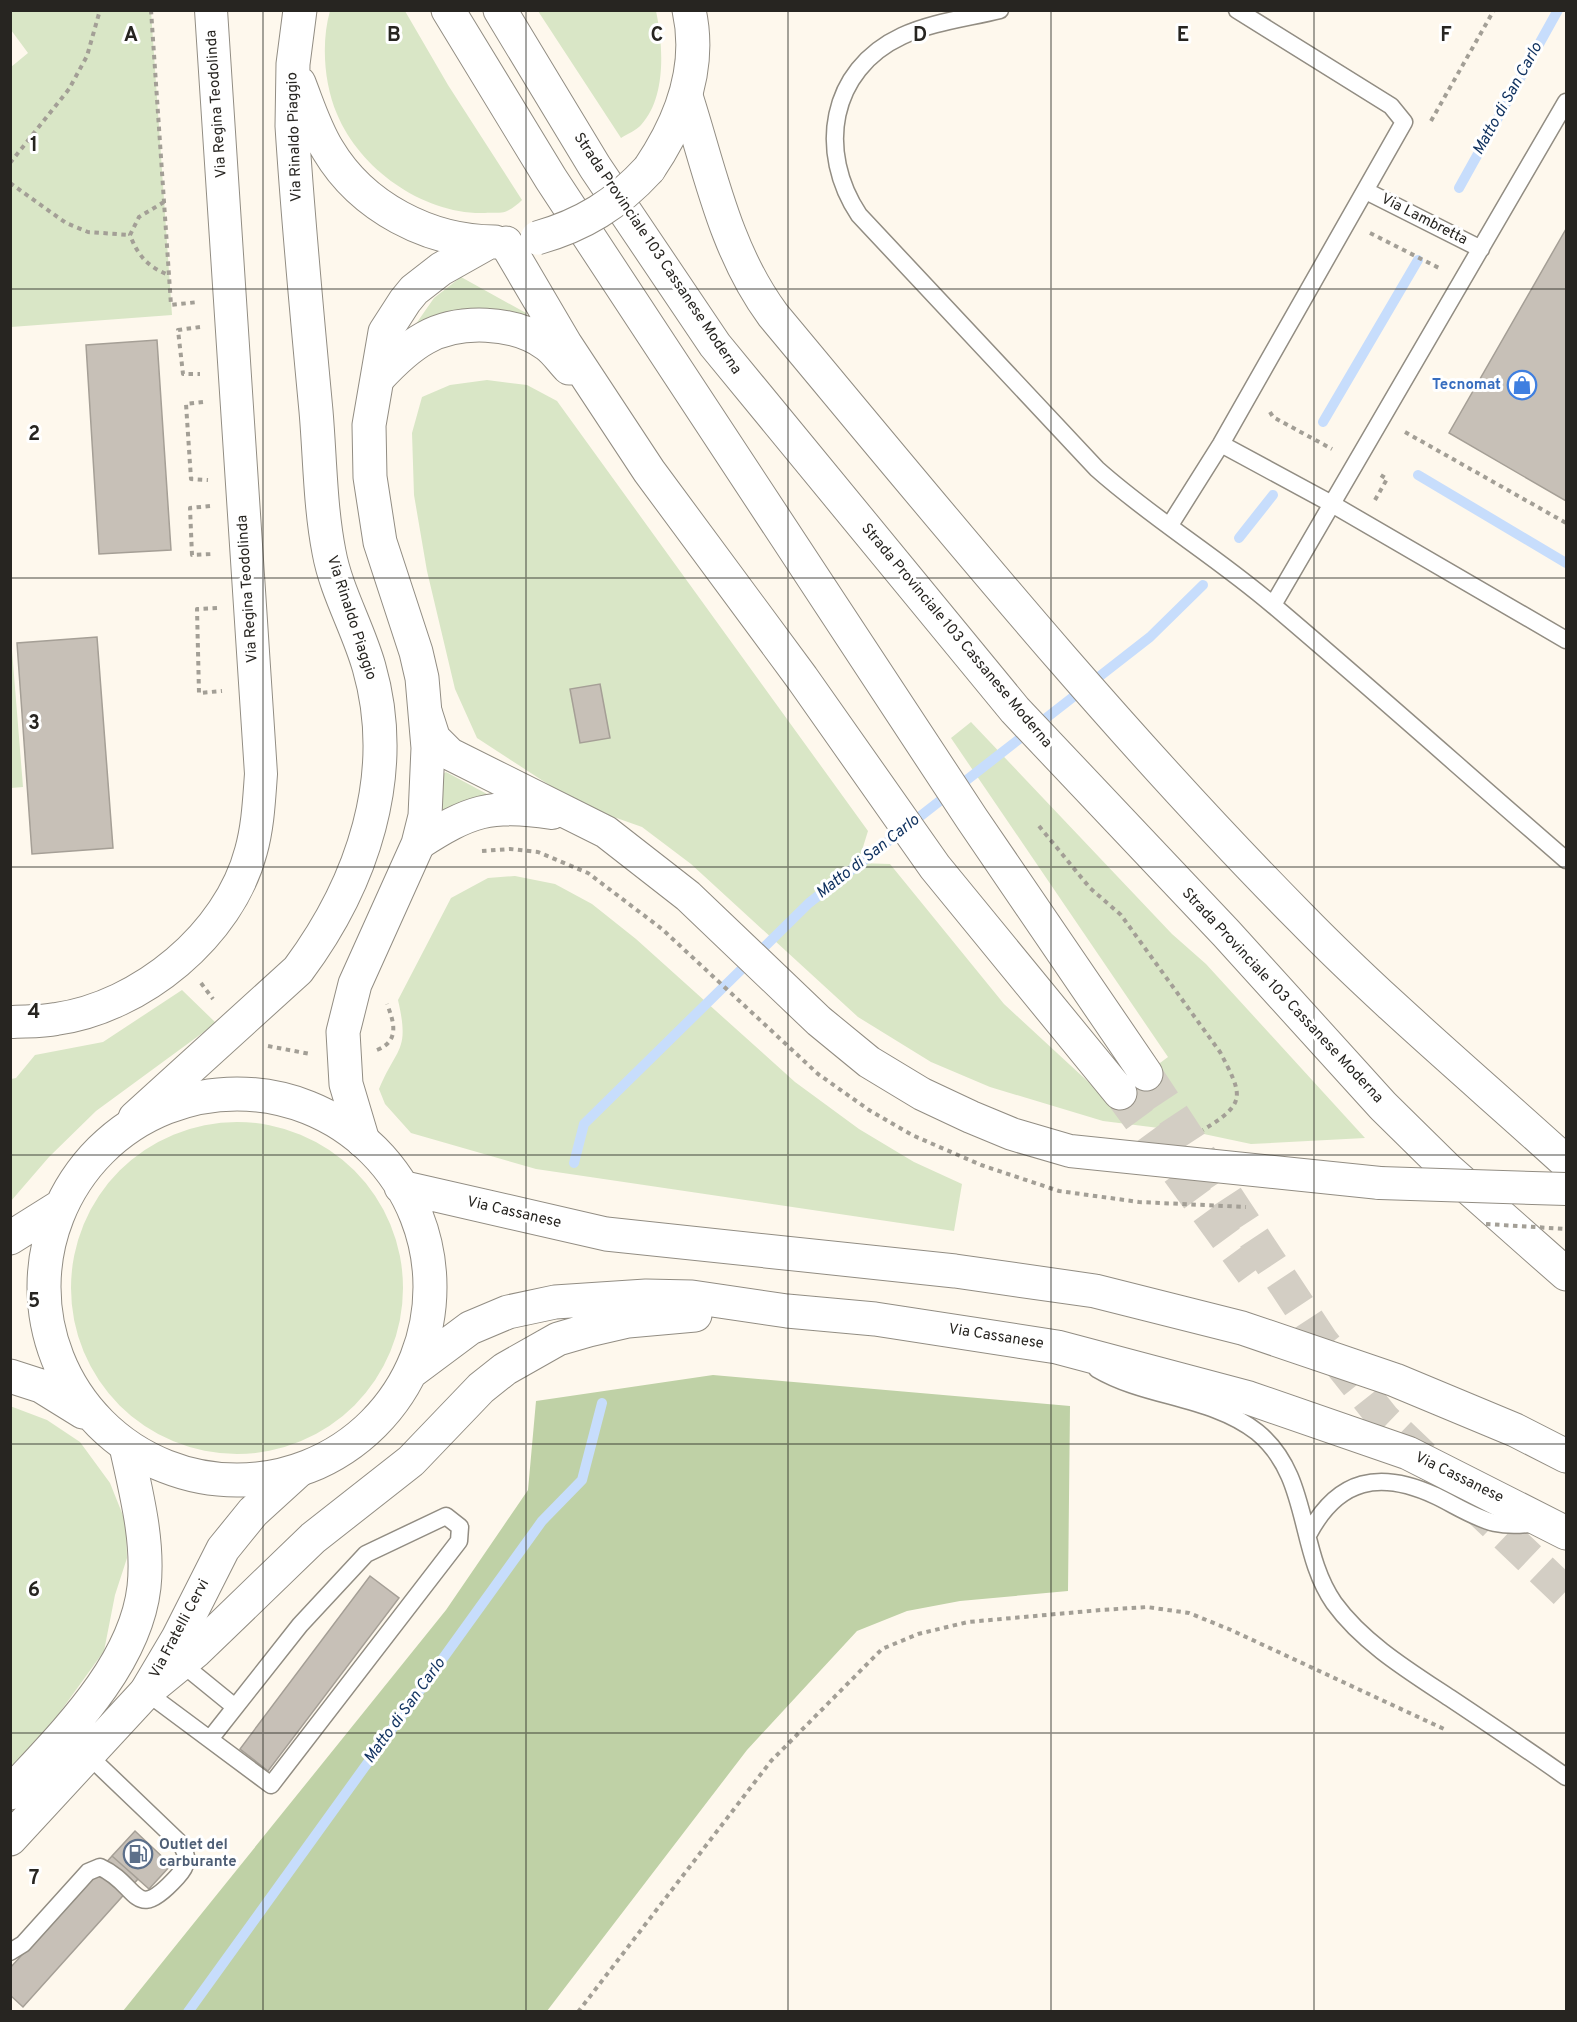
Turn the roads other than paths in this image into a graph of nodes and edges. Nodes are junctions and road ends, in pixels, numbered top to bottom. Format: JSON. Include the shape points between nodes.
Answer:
{"nodes":[{"id":1,"x":211,"y":10,"type":"edge"},
{"id":2,"x":300,"y":10,"type":"edge"},
{"id":3,"x":448,"y":10,"type":"edge"},
{"id":4,"x":500,"y":10,"type":"edge"},
{"id":5,"x":1000,"y":10,"type":"edge"},
{"id":6,"x":1238,"y":10,"type":"edge"},
{"id":7,"x":698,"y":17,"type":"edge"},
{"id":8,"x":292,"y":64,"type":"junction"},
{"id":9,"x":686,"y":96,"type":"junction"},
{"id":10,"x":1566,"y":102,"type":"edge"},
{"id":11,"x":1366,"y":192,"type":"junction"},
{"id":12,"x":511,"y":241,"type":"junction"},
{"id":13,"x":1481,"y":249,"type":"junction"},
{"id":14,"x":378,"y":377,"type":"junction"},
{"id":15,"x":610,"y":411,"type":"junction"},
{"id":16,"x":1221,"y":444,"type":"junction"},
{"id":17,"x":1332,"y":504,"type":"junction"},
{"id":18,"x":1170,"y":525,"type":"junction"},
{"id":19,"x":1273,"y":605,"type":"junction"},
{"id":20,"x":1566,"y":640,"type":"edge"},
{"id":21,"x":425,"y":708,"type":"junction"},
{"id":22,"x":573,"y":816,"type":"junction"},
{"id":23,"x":418,"y":844,"type":"junction"},
{"id":24,"x":1566,"y":860,"type":"edge"},
{"id":25,"x":10,"y":1022,"type":"edge"},
{"id":26,"x":1146,"y":1074,"type":"tunnel mouth"},
{"id":27,"x":1120,"y":1093,"type":"tunnel mouth"},
{"id":28,"x":135,"y":1118,"type":"junction"},
{"id":29,"x":363,"y":1141,"type":"junction"},
{"id":30,"x":1566,"y":1162,"type":"edge"},
{"id":31,"x":402,"y":1187,"type":"junction"},
{"id":32,"x":1566,"y":1190,"type":"edge"},
{"id":33,"x":61,"y":1206,"type":"junction"},
{"id":34,"x":10,"y":1238,"type":"edge"},
{"id":35,"x":1566,"y":1274,"type":"edge"},
{"id":36,"x":787,"y":1311,"type":"junction"},
{"id":37,"x":1057,"y":1347,"type":"junction"},
{"id":38,"x":411,"y":1372,"type":"junction"},
{"id":39,"x":10,"y":1376,"type":"edge"},
{"id":40,"x":97,"y":1421,"type":"junction"},
{"id":41,"x":126,"y":1446,"type":"junction"},
{"id":42,"x":1566,"y":1456,"type":"edge"},
{"id":43,"x":298,"y":1472,"type":"junction"},
{"id":44,"x":1556,"y":1528,"type":"edge"},
{"id":45,"x":1308,"y":1535,"type":"junction"},
{"id":46,"x":181,"y":1663,"type":"junction"},
{"id":47,"x":146,"y":1692,"type":"junction"},
{"id":48,"x":235,"y":1707,"type":"junction"},
{"id":49,"x":210,"y":1738,"type":"junction"},
{"id":50,"x":88,"y":1755,"type":"junction"},
{"id":51,"x":1566,"y":1777,"type":"edge"},
{"id":52,"x":10,"y":1793,"type":"edge"},
{"id":53,"x":10,"y":1839,"type":"edge"},
{"id":54,"x":10,"y":1952,"type":"edge"}],
"edges":[{"from":1,"to":25,"type":"street","name":"Via Regina Teodolinda","via":[[261,774],[257,825],[240,879],[214,923],[183,959],[143,986],[100,1006],[57,1019]]},
{"from":2,"to":8,"type":"main road","name":"Via Rinaldo Piaggio"},
{"from":3,"to":26,"type":"main road","via":[[591,239],[972,819]]},
{"from":4,"to":35,"type":"main road","name":"Strada Provinciale 103 Cassanese Moderna","via":[[590,158],[716,345],[1016,710],[1383,1106],[1444,1167]]},
{"from":5,"to":18,"type":"lane","via":[[909,33],[888,43],[863,65],[844,93],[835,127],[835,158],[842,184],[859,215],[1097,469],[1139,506]]},
{"from":6,"to":11,"type":"lane","via":[[1391,106],[1404,122]]},
{"from":7,"to":9,"type":"main road"},
{"from":8,"to":12,"type":"main road","via":[[312,121],[329,152],[375,202],[405,221],[453,238]]},
{"from":8,"to":28,"type":"main road","name":"Via Rinaldo Piaggio","via":[[295,177],[329,552],[370,668],[379,724],[380,768],[374,811],[361,857],[343,899],[320,941],[298,970]]},
{"from":9,"to":12,"type":"main road","bridge":true,"via":[[673,131],[649,169],[630,189],[604,210],[564,230]]},
{"from":9,"to":30,"type":"main road","via":[[706,169],[739,260],[773,315],[1065,663],[1215,830],[1393,1007]]},
{"from":10,"to":13,"type":"lane"},
{"from":11,"to":13,"type":"lane","name":"Via Lambretta"},
{"from":11,"to":16,"type":"lane"},
{"from":12,"to":14,"type":"main road","via":[[441,269],[414,290],[385,332]]},
{"from":12,"to":15,"type":"main road","via":[[566,345]]},
{"from":13,"to":17,"type":"lane"},
{"from":14,"to":15,"type":"main road","via":[[406,350],[432,334],[460,327],[500,327],[546,344]]},
{"from":14,"to":21,"type":"main road","via":[[369,425],[374,508],[390,579],[416,652]]},
{"from":15,"to":27,"type":"main road","via":[[649,471],[935,867]]},
{"from":16,"to":17,"type":"lane"},
{"from":16,"to":18,"type":"lane"},
{"from":17,"to":19,"type":"lane"},
{"from":17,"to":20,"type":"lane"},
{"from":18,"to":19,"type":"lane"},
{"from":19,"to":24,"type":"lane"},
{"from":21,"to":22,"type":"street","via":[[434,738],[450,754]]},
{"from":21,"to":23,"type":"main road","via":[[427,781]]},
{"from":22,"to":23,"type":"street","via":[[526,809],[480,812],[456,819]]},
{"from":22,"to":32,"type":"street","bridge":true,"via":[[606,832],[645,859],[819,1021],[870,1062],[922,1094],[1012,1134],[1070,1151],[1380,1183]]},
{"from":23,"to":29,"type":"main road","via":[[356,984],[345,1023],[346,1084]]},
{"from":28,"to":29,"type":"main road","via":[[208,1096],[265,1096],[315,1111]]},
{"from":28,"to":33,"type":"main road","name":"Via Rinaldo Piaggio","via":[[90,1160]]},
{"from":29,"to":31,"type":"main road"},
{"from":31,"to":38,"type":"main road","via":[[420,1226],[429,1270],[427,1323]]},
{"from":31,"to":42,"type":"main road","name":"Via Cassanese","via":[[606,1234],[955,1271],[1095,1291],[1242,1328],[1395,1380],[1515,1430]]},
{"from":33,"to":34,"type":"main road"},
{"from":33,"to":40,"type":"main road","name":"Via Rinaldo Piaggio","via":[[45,1258],[45,1316],[60,1365]]},
{"from":36,"to":37,"type":"main road","name":"Via Cassanese","via":[[875,1319]]},
{"from":36,"to":38,"type":"main road","name":"Via Cassanese","via":[[646,1296],[555,1302],[508,1312],[470,1328]]},
{"from":36,"to":46,"type":"main road","via":[[628,1321],[558,1339],[535,1350],[481,1388],[411,1461],[314,1538]]},
{"from":37,"to":44,"type":"main road","name":"Via Cassanese","via":[[1249,1398],[1408,1453]]},
{"from":37,"to":45,"type":"lane","via":[[1113,1379],[1201,1405],[1255,1431],[1274,1449],[1288,1471]]},
{"from":38,"to":43,"type":"main road","via":[[394,1400],[364,1434]]},
{"from":39,"to":40,"type":"main road","via":[[41,1386]]},
{"from":40,"to":41,"type":"main road"},
{"from":41,"to":43,"type":"main road","via":[[166,1467],[204,1478],[249,1481]]},
{"from":41,"to":52,"type":"main road","via":[[144,1554],[144,1588],[130,1636],[76,1720]]},
{"from":43,"to":47,"type":"main road","name":"Via Fratelli Cervi","via":[[254,1512],[223,1550]]},
{"from":44,"to":45,"type":"lane","via":[[1497,1523],[1434,1495],[1382,1481],[1348,1489],[1331,1501]]},
{"from":45,"to":51,"type":"lane","via":[[1320,1579],[1348,1621],[1405,1668]]},
{"from":46,"to":47,"type":"main road"},
{"from":46,"to":48,"type":"lane"},
{"from":47,"to":49,"type":"lane"},
{"from":47,"to":50,"type":"main road","name":"Via Fratelli Cervi"},
{"from":48,"to":49,"type":"lane"},
{"from":48,"to":49,"type":"lane","via":[[300,1625],[366,1554],[446,1516],[460,1527],[459,1541],[271,1785]]},
{"from":50,"to":53,"type":"main road","name":"Via Fratelli Cervi"},
{"from":50,"to":54,"type":"lane","via":[[182,1844],[188,1856],[186,1868],[159,1897],[148,1901],[139,1898],[111,1872],[100,1867],[88,1872],[23,1944]]}]}
